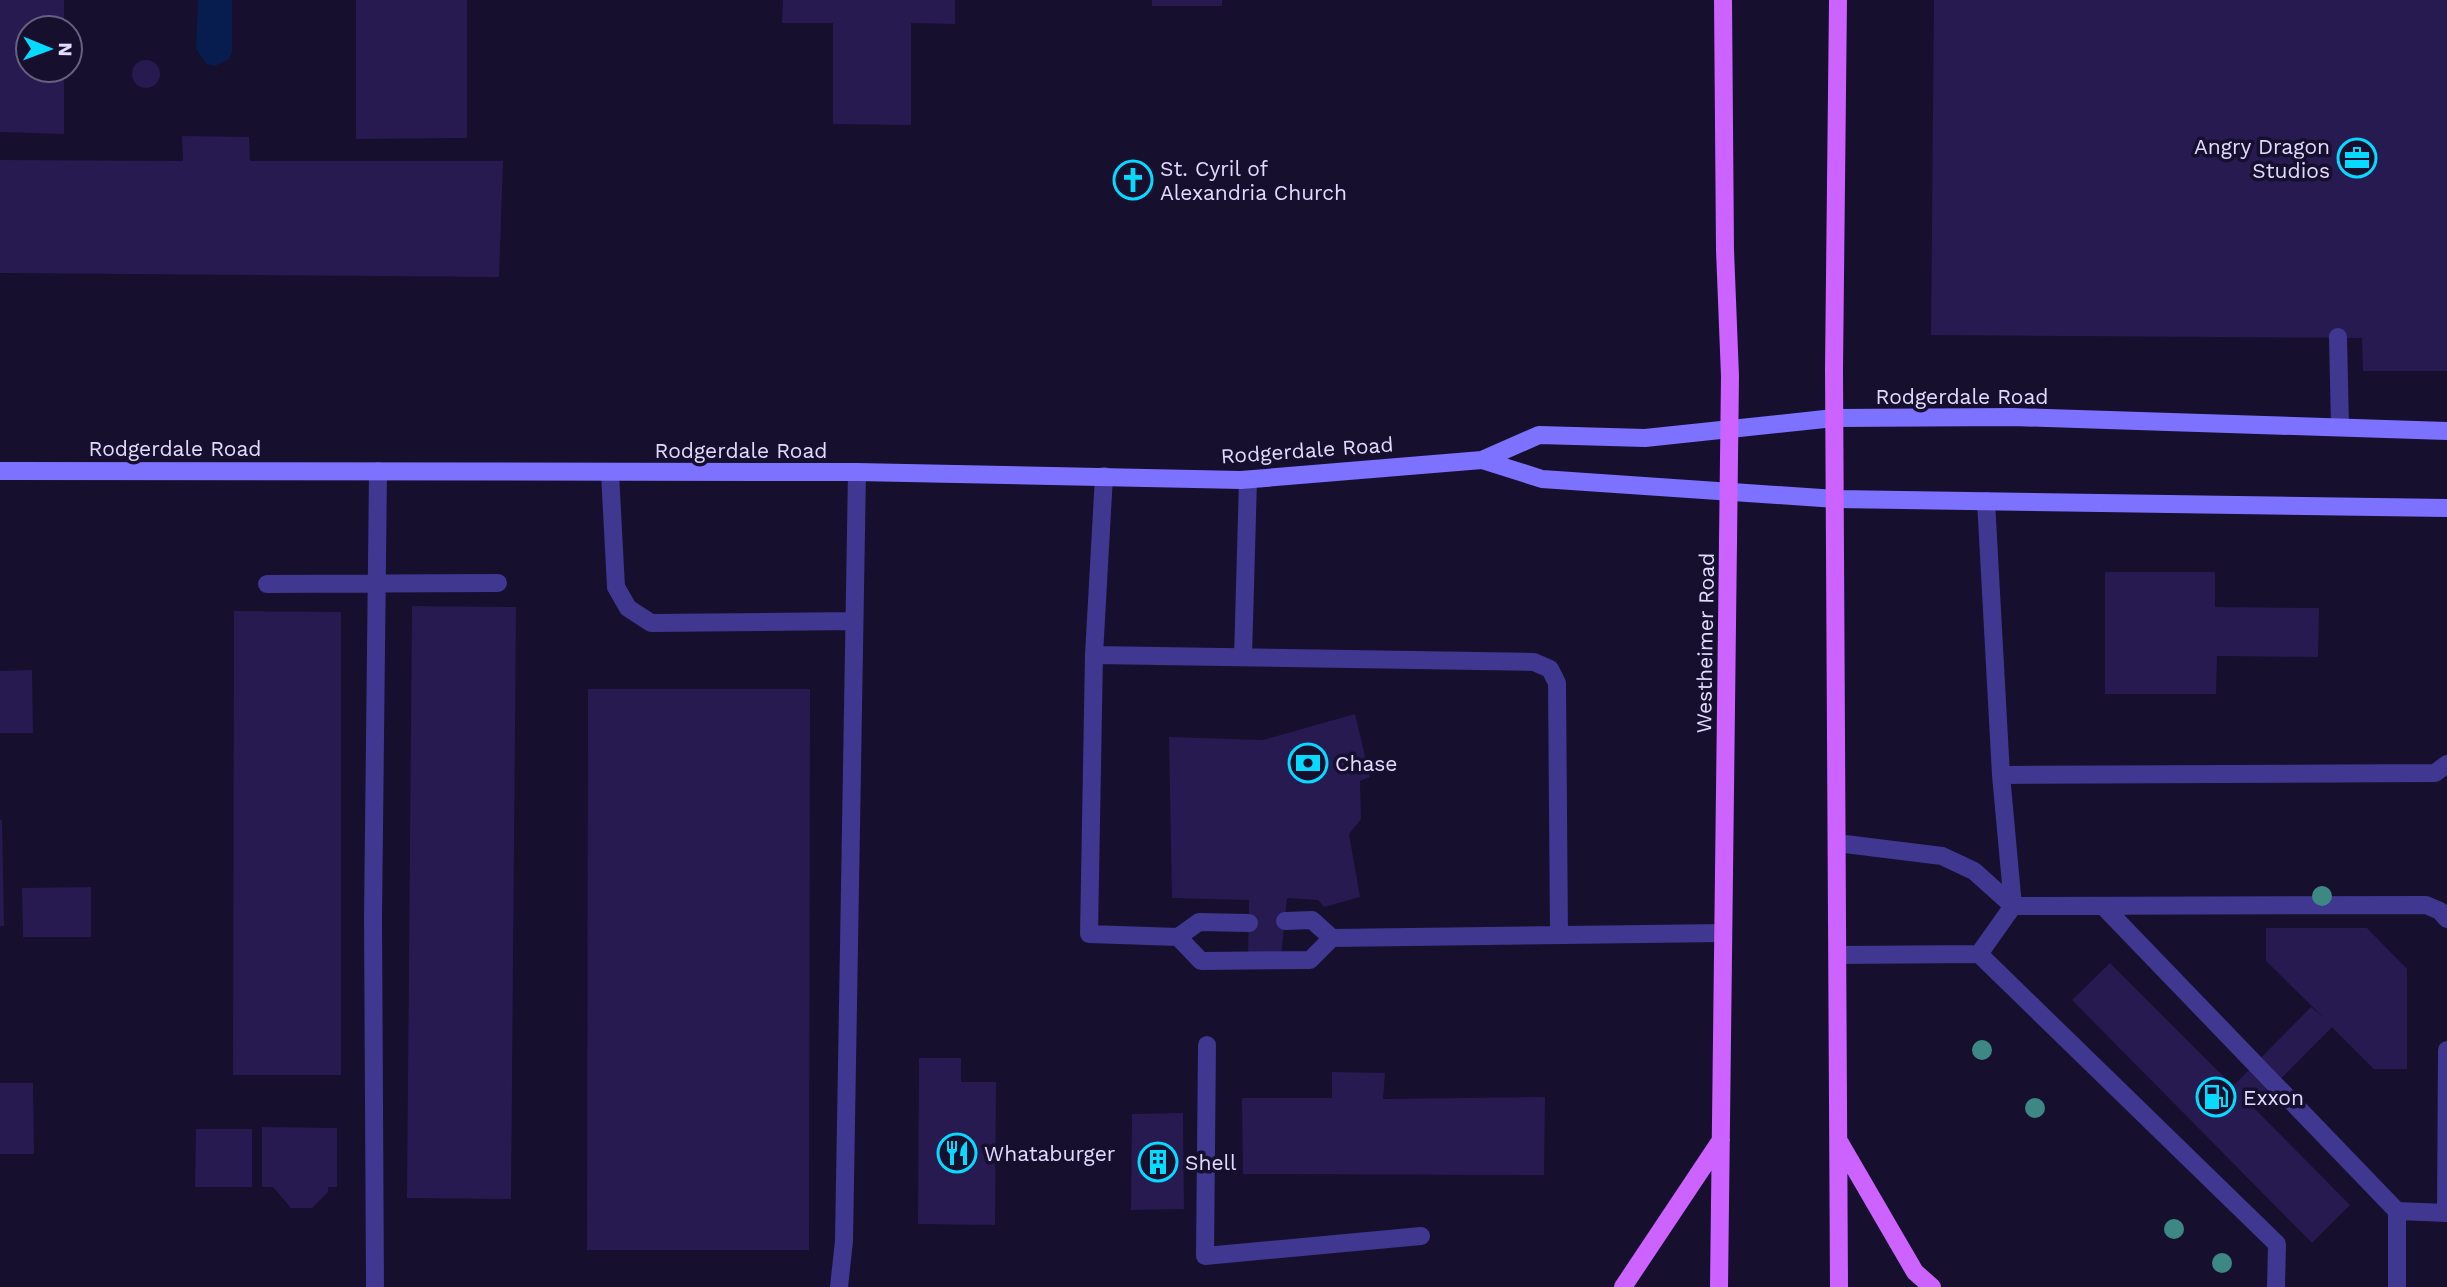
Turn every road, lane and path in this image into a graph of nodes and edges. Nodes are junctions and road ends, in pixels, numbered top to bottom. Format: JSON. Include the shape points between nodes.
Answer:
{"nodes":[{"id":1,"x":1723,"y":0,"type":"edge"},
{"id":2,"x":1838,"y":0,"type":"edge"},
{"id":3,"x":2338,"y":337,"type":"dead end"},
{"id":4,"x":1834,"y":418,"type":"junction"},
{"id":5,"x":2340,"y":427,"type":"junction"},
{"id":6,"x":1729,"y":430,"type":"junction"},
{"id":7,"x":2447,"y":431,"type":"edge"},
{"id":8,"x":1482,"y":460,"type":"junction"},
{"id":9,"x":0,"y":471,"type":"edge"},
{"id":10,"x":378,"y":471,"type":"junction"},
{"id":11,"x":857,"y":472,"type":"junction"},
{"id":12,"x":610,"y":473,"type":"junction"},
{"id":13,"x":1104,"y":476,"type":"junction"},
{"id":14,"x":1248,"y":480,"type":"junction"},
{"id":15,"x":1730,"y":491,"type":"junction"},
{"id":16,"x":1836,"y":499,"type":"junction"},
{"id":17,"x":1986,"y":501,"type":"junction"},
{"id":18,"x":2447,"y":508,"type":"edge"},
{"id":19,"x":376,"y":583,"type":"junction"},
{"id":20,"x":498,"y":583,"type":"dead end"},
{"id":21,"x":267,"y":584,"type":"dead end"},
{"id":22,"x":854,"y":621,"type":"junction"},
{"id":23,"x":1094,"y":655,"type":"junction"},
{"id":24,"x":1243,"y":657,"type":"junction"},
{"id":25,"x":2447,"y":764,"type":"edge"},
{"id":26,"x":2001,"y":775,"type":"junction"},
{"id":27,"x":1837,"y":843,"type":"junction"},
{"id":28,"x":2013,"y":906,"type":"junction"},
{"id":29,"x":2104,"y":907,"type":"junction"},
{"id":30,"x":2447,"y":919,"type":"edge"},
{"id":31,"x":1285,"y":921,"type":"dead end"},
{"id":32,"x":1249,"y":923,"type":"dead end"},
{"id":33,"x":1723,"y":933,"type":"junction"},
{"id":34,"x":1559,"y":935,"type":"junction"},
{"id":35,"x":1178,"y":937,"type":"junction"},
{"id":36,"x":1332,"y":938,"type":"junction"},
{"id":37,"x":1979,"y":954,"type":"junction"},
{"id":38,"x":1838,"y":955,"type":"junction"},
{"id":39,"x":1207,"y":1045,"type":"dead end"},
{"id":40,"x":2447,"y":1050,"type":"edge"},
{"id":41,"x":1721,"y":1140,"type":"junction"},
{"id":42,"x":1838,"y":1140,"type":"junction"},
{"id":43,"x":2397,"y":1211,"type":"junction"},
{"id":44,"x":2446,"y":1213,"type":"edge"},
{"id":45,"x":1421,"y":1236,"type":"dead end"},
{"id":46,"x":375,"y":1287,"type":"edge"},
{"id":47,"x":839,"y":1287,"type":"edge"},
{"id":48,"x":1623,"y":1287,"type":"edge"},
{"id":49,"x":1719,"y":1287,"type":"edge"},
{"id":50,"x":1839,"y":1287,"type":"edge"},
{"id":51,"x":1932,"y":1287,"type":"edge"},
{"id":52,"x":2276,"y":1287,"type":"edge"},
{"id":53,"x":2397,"y":1287,"type":"edge"}],
"edges":[{"from":1,"to":6,"type":"main road","name":"Westheimer Road"},
{"from":2,"to":4,"type":"main road"},
{"from":3,"to":5,"type":"lane"},
{"from":4,"to":5,"type":"street","name":"Rodgerdale Road","via":[[2013,417]]},
{"from":4,"to":6,"type":"street","name":"Rodgerdale Road"},
{"from":4,"to":16,"type":"main road"},
{"from":5,"to":7,"type":"street","name":"Rodgerdale Road"},
{"from":6,"to":8,"type":"street","name":"Rodgerdale Road","via":[[1645,438],[1539,435]]},
{"from":6,"to":15,"type":"main road","name":"Westheimer Road"},
{"from":8,"to":14,"type":"street","name":"Rodgerdale Road"},
{"from":8,"to":15,"type":"street","name":"Rodgerdale Road","via":[[1542,479]]},
{"from":9,"to":10,"type":"street","name":"Rodgerdale Road"},
{"from":10,"to":12,"type":"street","name":"Rodgerdale Road"},
{"from":10,"to":19,"type":"lane"},
{"from":11,"to":12,"type":"street","name":"Rodgerdale Road"},
{"from":11,"to":13,"type":"street","name":"Rodgerdale Road"},
{"from":11,"to":22,"type":"lane"},
{"from":12,"to":22,"type":"lane","via":[[616,587],[628,608],[651,623]]},
{"from":13,"to":14,"type":"street","name":"Rodgerdale Road"},
{"from":13,"to":23,"type":"lane"},
{"from":14,"to":24,"type":"lane"},
{"from":15,"to":16,"type":"street","name":"Rodgerdale Road"},
{"from":15,"to":33,"type":"main road","name":"Westheimer Road"},
{"from":16,"to":17,"type":"street","name":"Rodgerdale Road"},
{"from":16,"to":27,"type":"main road"},
{"from":17,"to":18,"type":"street","name":"Rodgerdale Road"},
{"from":17,"to":26,"type":"lane"},
{"from":19,"to":20,"type":"lane"},
{"from":19,"to":21,"type":"lane"},
{"from":19,"to":46,"type":"lane"},
{"from":22,"to":47,"type":"lane","via":[[844,1241]]},
{"from":23,"to":24,"type":"lane"},
{"from":23,"to":35,"type":"lane","via":[[1089,934]]},
{"from":24,"to":34,"type":"lane","via":[[1534,662],[1550,669],[1557,683]]},
{"from":25,"to":26,"type":"lane","via":[[2435,773]]},
{"from":26,"to":28,"type":"lane"},
{"from":27,"to":28,"type":"lane","via":[[1942,856],[1974,871]]},
{"from":27,"to":38,"type":"main road"},
{"from":28,"to":29,"type":"lane"},
{"from":28,"to":37,"type":"lane"},
{"from":29,"to":30,"type":"lane","via":[[2426,905]]},
{"from":29,"to":43,"type":"lane"},
{"from":31,"to":36,"type":"lane","via":[[1312,920]]},
{"from":32,"to":35,"type":"lane","via":[[1199,922]]},
{"from":33,"to":34,"type":"lane"},
{"from":33,"to":41,"type":"main road","name":"Westheimer Road"},
{"from":34,"to":36,"type":"lane"},
{"from":35,"to":36,"type":"lane","via":[[1201,961],[1310,960]]},
{"from":37,"to":38,"type":"lane"},
{"from":37,"to":52,"type":"lane","via":[[2277,1244]]},
{"from":38,"to":42,"type":"main road"},
{"from":39,"to":45,"type":"lane","via":[[1205,1255]]},
{"from":40,"to":44,"type":"lane"},
{"from":41,"to":48,"type":"main road"},
{"from":41,"to":49,"type":"main road","name":"Westheimer Road"},
{"from":42,"to":50,"type":"main road"},
{"from":42,"to":51,"type":"main road","via":[[1915,1272]]},
{"from":43,"to":44,"type":"lane"},
{"from":43,"to":53,"type":"lane"}]}
